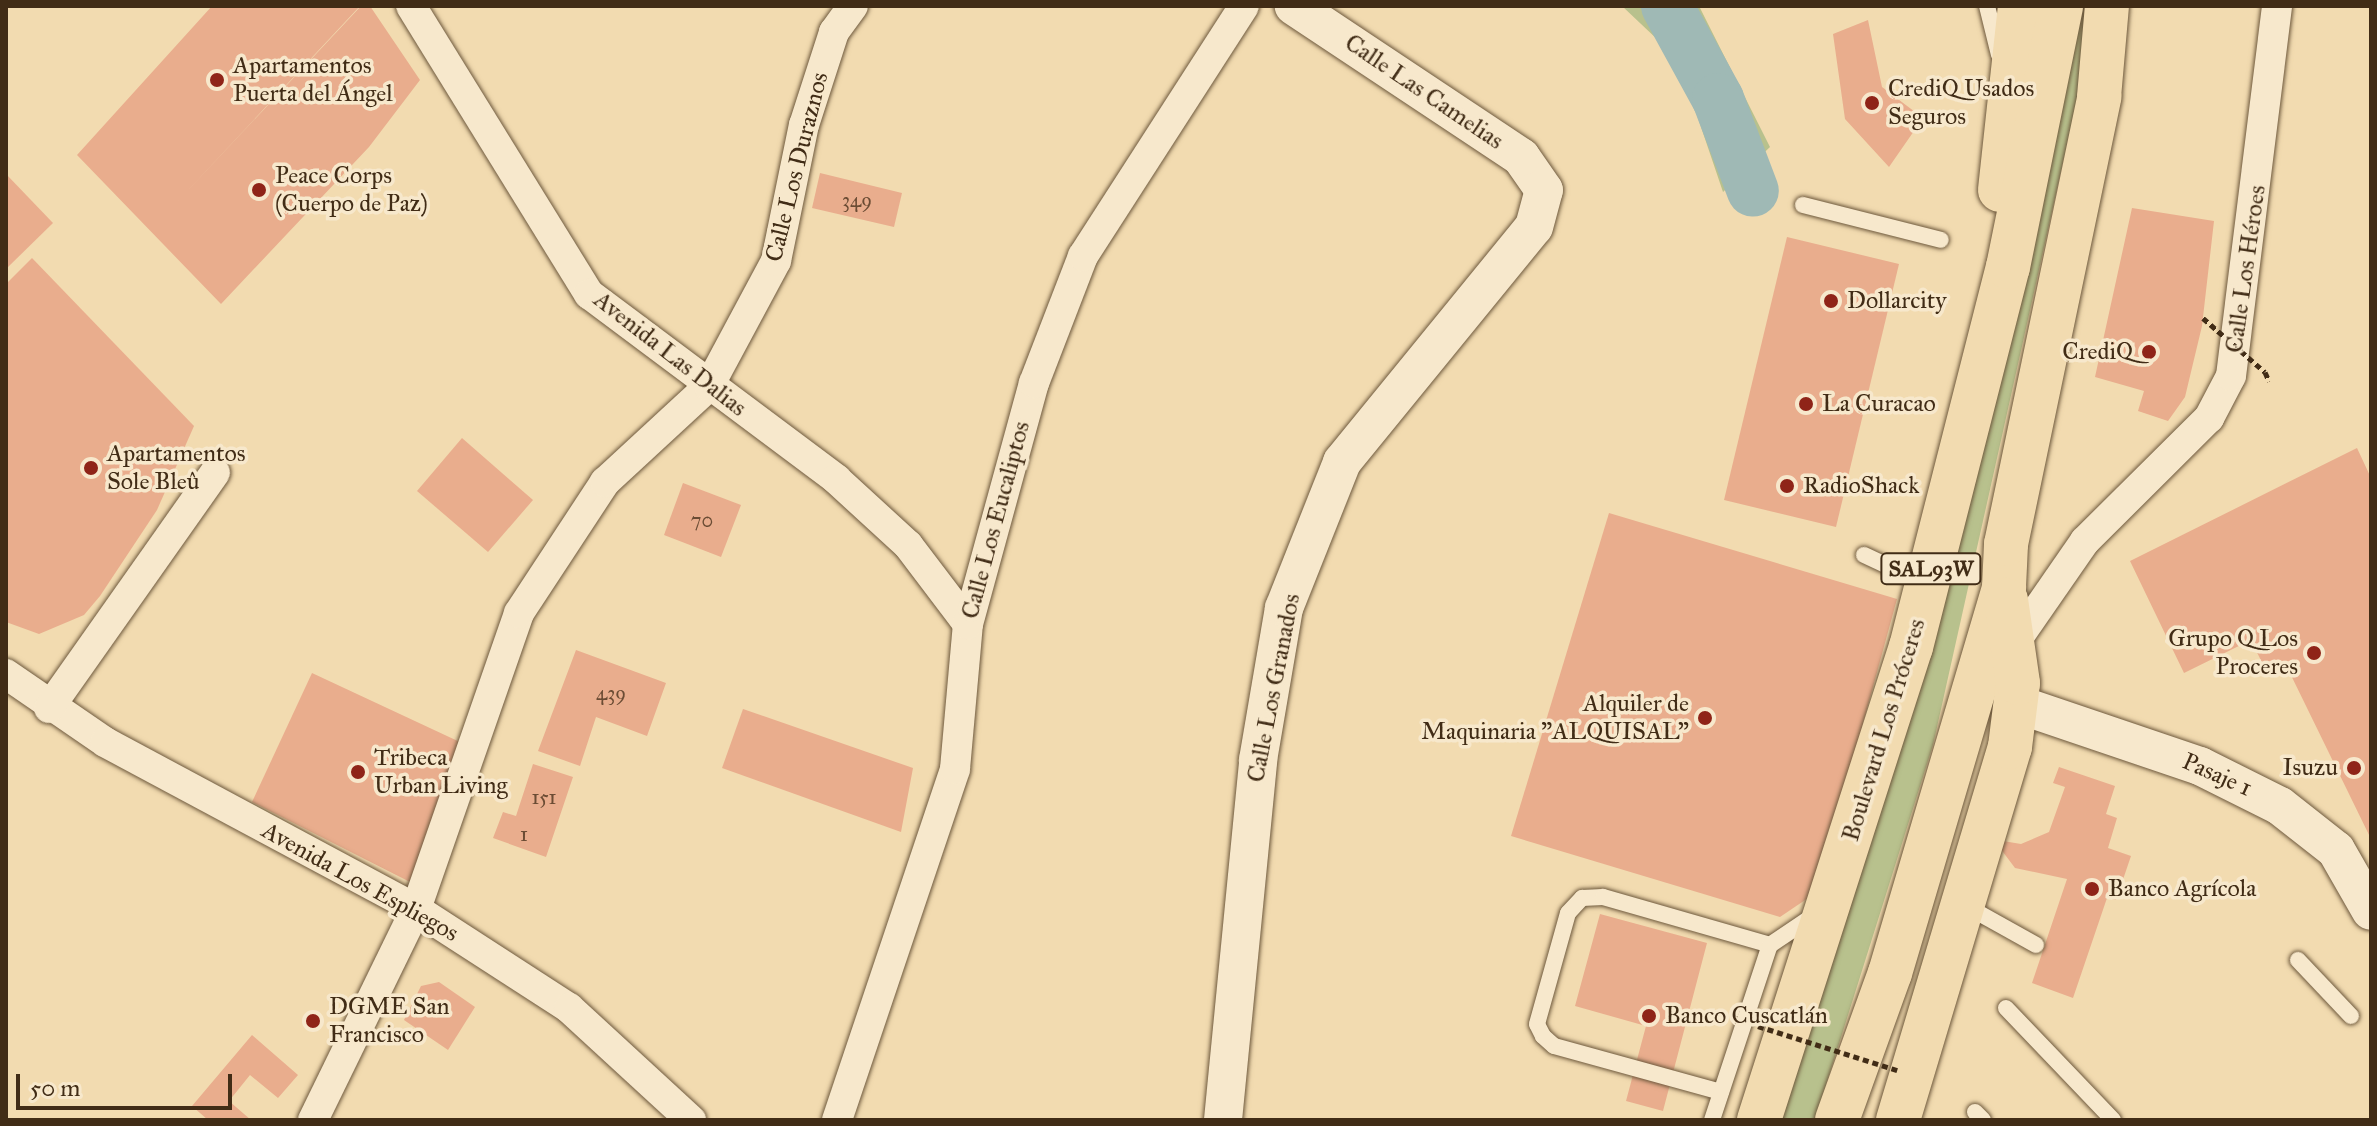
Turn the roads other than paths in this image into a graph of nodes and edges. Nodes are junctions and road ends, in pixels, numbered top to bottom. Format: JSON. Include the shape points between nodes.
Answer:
{"nodes":[{"id":1,"x":411,"y":6,"type":"edge"},
{"id":2,"x":853,"y":6,"type":"edge"},
{"id":3,"x":1244,"y":6,"type":"edge"},
{"id":4,"x":1294,"y":6,"type":"edge"},
{"id":5,"x":1987,"y":6,"type":"edge"},
{"id":6,"x":2020,"y":6,"type":"edge"},
{"id":7,"x":2061,"y":6,"type":"edge"},
{"id":8,"x":2107,"y":6,"type":"edge"},
{"id":9,"x":2124,"y":6,"type":"edge"},
{"id":10,"x":2277,"y":6,"type":"edge"},
{"id":11,"x":2008,"y":93,"type":"junction"},
{"id":12,"x":2099,"y":97,"type":"junction"},
{"id":13,"x":1544,"y":190,"type":"joint"},
{"id":14,"x":1803,"y":205,"type":"dead end"},
{"id":15,"x":1941,"y":240,"type":"dead end"},
{"id":16,"x":709,"y":386,"type":"junction"},
{"id":17,"x":1963,"y":454,"type":"junction"},
{"id":18,"x":215,"y":473,"type":"dead end"},
{"id":19,"x":1864,"y":555,"type":"dead end"},
{"id":20,"x":980,"y":563,"type":"junction"},
{"id":21,"x":932,"y":575,"type":"junction"},
{"id":22,"x":1927,"y":584,"type":"junction"},
{"id":23,"x":2004,"y":587,"type":"junction"},
{"id":24,"x":968,"y":624,"type":"junction"},
{"id":25,"x":2013,"y":645,"type":"junction"},
{"id":26,"x":6,"y":674,"type":"edge"},
{"id":27,"x":2017,"y":704,"type":"junction"},
{"id":28,"x":49,"y":708,"type":"junction"},
{"id":29,"x":1831,"y":904,"type":"junction"},
{"id":30,"x":1965,"y":905,"type":"junction"},
{"id":31,"x":416,"y":909,"type":"junction"},
{"id":32,"x":2371,"y":911,"type":"edge"},
{"id":33,"x":1770,"y":945,"type":"junction"},
{"id":34,"x":2036,"y":945,"type":"dead end"},
{"id":35,"x":2298,"y":960,"type":"dead end"},
{"id":36,"x":2006,"y":1008,"type":"dead end"},
{"id":37,"x":2351,"y":1016,"type":"dead end"},
{"id":38,"x":1721,"y":1092,"type":"junction"},
{"id":39,"x":313,"y":1120,"type":"edge"},
{"id":40,"x":691,"y":1120,"type":"edge"},
{"id":41,"x":837,"y":1120,"type":"edge"},
{"id":42,"x":1223,"y":1120,"type":"edge"},
{"id":43,"x":1712,"y":1120,"type":"edge"},
{"id":44,"x":1759,"y":1120,"type":"edge"},
{"id":45,"x":1837,"y":1120,"type":"edge"},
{"id":46,"x":1898,"y":1120,"type":"edge"},
{"id":47,"x":2113,"y":1120,"type":"edge"}],
"edges":[{"from":1,"to":16,"type":"street","name":"Avenida Las Dalias","via":[[589,294]]},
{"from":2,"to":16,"type":"street","name":"Calle Los Duraznos","via":[[834,32],[804,125],[776,261]]},
{"from":3,"to":20,"type":"street","name":"Calle Los Eucaliptos","via":[[1083,256],[1034,383]]},
{"from":4,"to":13,"type":"street","name":"Calle Las Camelias","via":[[1521,157]]},
{"from":5,"to":11,"type":"lane"},
{"from":6,"to":11,"type":"highway"},
{"from":7,"to":17,"type":"highway","name":"Boulevard Los Próceres","number":"SAL93W"},
{"from":8,"to":12,"type":"highway","number":"SAL93W"},
{"from":9,"to":12,"type":"highway"},
{"from":10,"to":25,"type":"street","name":"Calle Los Héroes","via":[[2231,376],[2209,418],[2085,541]]},
{"from":11,"to":17,"type":"highway"},
{"from":12,"to":23,"type":"highway","number":"SAL93W","via":[[2009,529]]},
{"from":13,"to":42,"type":"street","name":"Calle Los Granados","via":[[1534,227],[1342,462],[1284,608],[1258,760]]},
{"from":14,"to":15,"type":"lane"},
{"from":16,"to":21,"type":"street","name":"Avenida Las Dalias","via":[[836,479]]},
{"from":16,"to":31,"type":"street","name":"Calle Los Duraznos","via":[[605,482],[519,613]]},
{"from":17,"to":22,"type":"highway","name":"Boulevard Los Próceres","number":"SAL93W"},
{"from":18,"to":28,"type":"street"},
{"from":19,"to":22,"type":"lane"},
{"from":20,"to":21,"type":"street"},
{"from":20,"to":24,"type":"street","name":"Calle Los Eucaliptos"},
{"from":21,"to":24,"type":"street","name":"Avenida Las Dalias"},
{"from":22,"to":29,"type":"highway","name":"Boulevard Los Próceres","number":"SAL93W"},
{"from":23,"to":25,"type":"highway"},
{"from":23,"to":45,"type":"highway","number":"SAL93W","via":[[1890,973]]},
{"from":24,"to":41,"type":"street","name":"Calle Los Eucaliptos","via":[[955,769]]},
{"from":25,"to":27,"type":"highway"},
{"from":26,"to":28,"type":"street","name":"Avenida Los Espliegos"},
{"from":27,"to":30,"type":"highway"},
{"from":27,"to":32,"type":"street","name":"Pasaje 1","via":[[2200,766],[2280,806],[2336,850]]},
{"from":28,"to":31,"type":"street","name":"Avenida Los Espliegos"},
{"from":29,"to":33,"type":"lane"},
{"from":29,"to":44,"type":"highway","name":"Boulevard Los Próceres","number":"SAL93W"},
{"from":30,"to":34,"type":"lane"},
{"from":30,"to":46,"type":"highway"},
{"from":31,"to":39,"type":"street","name":"Calle Los Duraznos"},
{"from":31,"to":40,"type":"street","name":"Avenida Los Espliegos","via":[[569,1008]]},
{"from":33,"to":38,"type":"lane"},
{"from":33,"to":38,"type":"lane","via":[[1603,897],[1582,898],[1568,913],[1537,1024],[1543,1036],[1554,1046]]},
{"from":35,"to":37,"type":"lane"},
{"from":36,"to":47,"type":"lane"},
{"from":38,"to":43,"type":"lane"}]}
